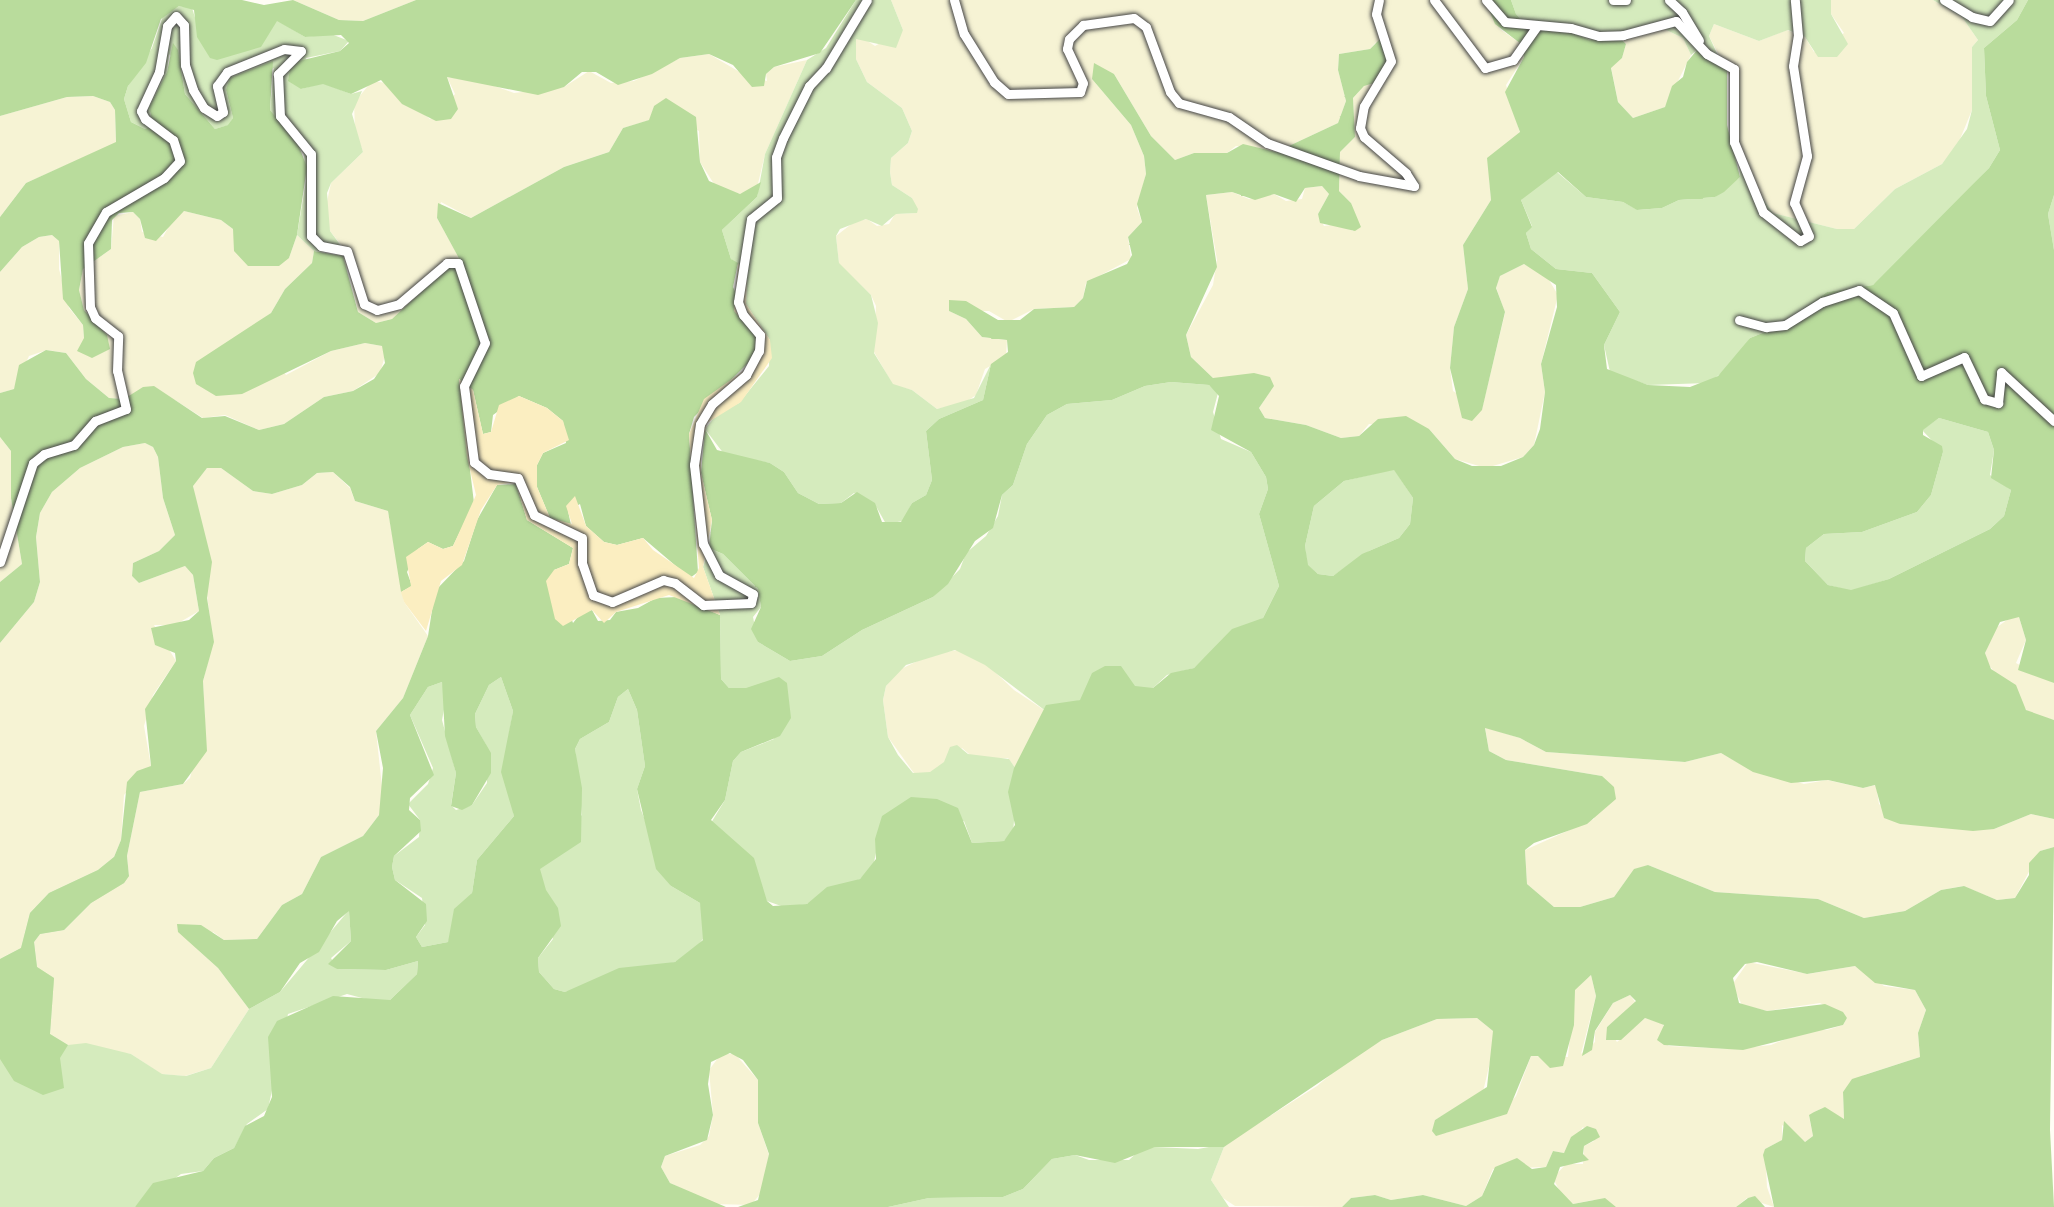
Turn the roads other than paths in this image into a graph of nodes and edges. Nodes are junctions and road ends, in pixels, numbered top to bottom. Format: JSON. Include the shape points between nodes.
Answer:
{"nodes":[{"id":1,"x":867,"y":0,"type":"edge"},
{"id":2,"x":954,"y":0,"type":"edge"},
{"id":3,"x":1379,"y":0,"type":"edge"},
{"id":4,"x":1434,"y":0,"type":"edge"},
{"id":5,"x":1486,"y":0,"type":"edge"},
{"id":6,"x":1613,"y":0,"type":"edge"},
{"id":7,"x":1626,"y":0,"type":"edge"},
{"id":8,"x":1668,"y":0,"type":"edge"},
{"id":9,"x":1795,"y":0,"type":"edge"},
{"id":10,"x":1944,"y":0,"type":"edge"},
{"id":11,"x":2009,"y":0,"type":"edge"},
{"id":12,"x":1537,"y":26,"type":"junction"},
{"id":13,"x":1707,"y":54,"type":"junction"},
{"id":14,"x":1739,"y":320,"type":"dead end"},
{"id":15,"x":2054,"y":421,"type":"edge"},
{"id":16,"x":0,"y":562,"type":"edge"}],
"edges":[{"from":1,"to":16,"type":"street","via":[[827,68],[809,86],[783,138],[776,157],[776,198],[751,219],[738,302],[760,335],[759,351],[746,374],[712,404],[700,424],[695,466],[703,544],[719,575],[753,594],[751,603],[703,605],[675,583],[663,580],[612,602],[593,595],[582,564],[582,538],[534,515],[518,478],[489,474],[474,462],[464,386],[485,343],[458,263],[447,263],[399,304],[377,310],[364,304],[347,251],[321,246],[311,236],[312,154],[280,116],[278,74],[301,51],[284,49],[227,72],[217,86],[223,112],[217,116],[204,108],[193,90],[186,65],[184,25],[176,16],[167,26],[159,72],[141,111],[173,141],[180,161],[164,178],[106,212],[88,243],[90,307],[95,318],[118,336],[117,371],[125,409],[95,421],[74,445],[44,454],[33,463],[23,481]]},
{"from":2,"to":3,"type":"street","via":[[964,34],[994,82],[1008,94],[1080,92],[1083,83],[1068,49],[1069,39],[1083,25],[1134,18],[1146,27],[1170,92],[1179,103],[1229,117],[1267,143],[1359,176],[1414,186],[1406,173],[1368,142],[1360,128],[1364,106],[1391,61],[1376,13]]},
{"from":4,"to":12,"type":"street","via":[[1486,68],[1513,60]]},
{"from":5,"to":12,"type":"street","via":[[1505,22]]},
{"from":6,"to":7,"type":"street"},
{"from":8,"to":13,"type":"street","via":[[1682,12]]},
{"from":9,"to":13,"type":"street","via":[[1798,36],[1793,66],[1807,156],[1794,203],[1809,231],[1805,241],[1763,212],[1734,142],[1734,69]]},
{"from":10,"to":11,"type":"street","via":[[1972,17],[1990,21]]},
{"from":12,"to":13,"type":"street","via":[[1623,35],[1676,21]]},
{"from":14,"to":15,"type":"street","via":[[1766,327],[1785,325],[1822,302],[1859,290],[1893,313],[1921,376],[1964,357],[1984,399],[1998,403],[2001,372]]}]}
